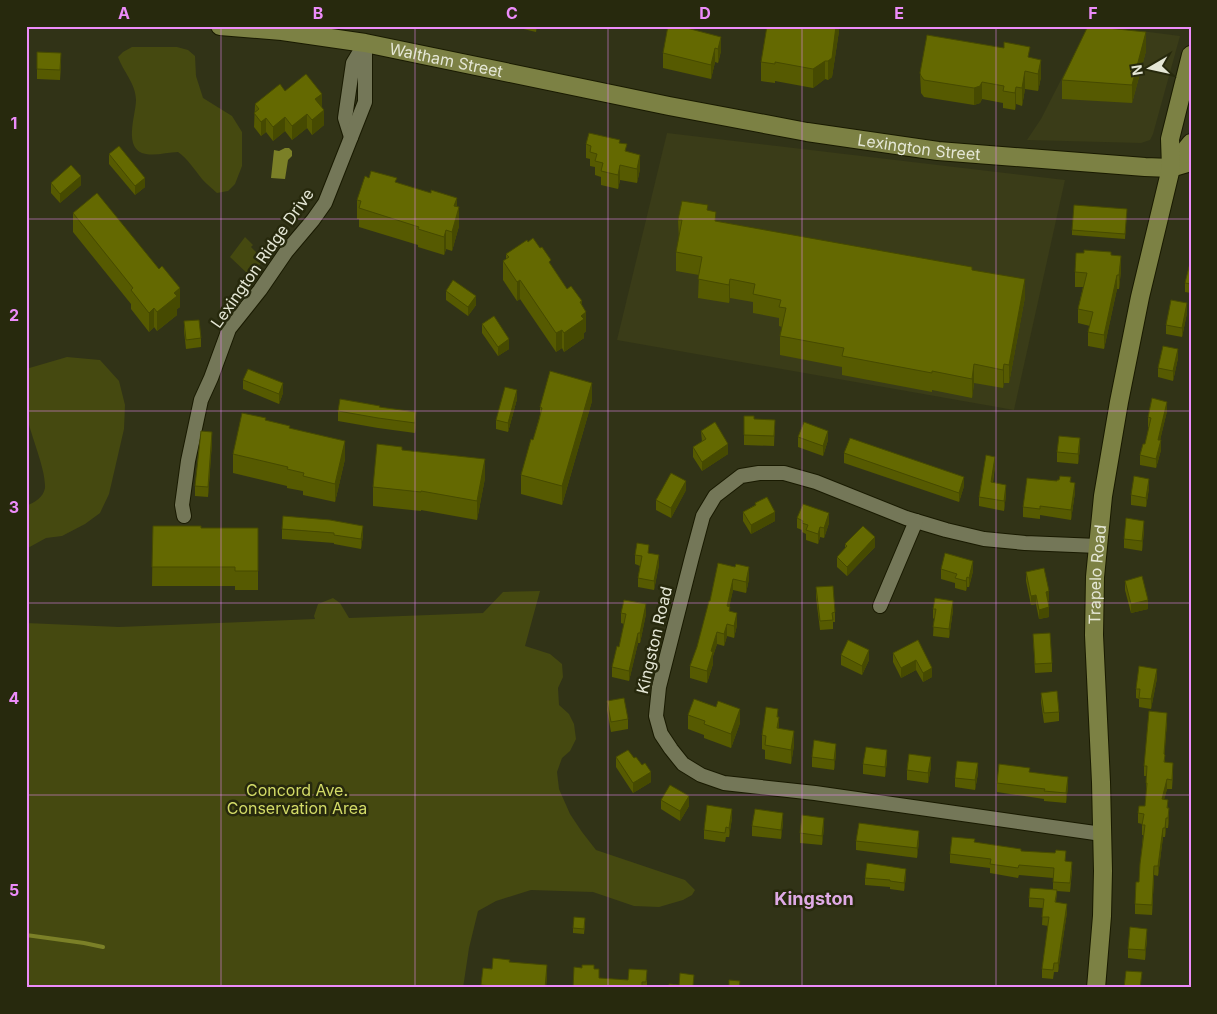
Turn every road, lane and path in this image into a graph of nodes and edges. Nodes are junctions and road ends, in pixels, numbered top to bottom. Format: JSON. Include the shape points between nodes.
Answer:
{"nodes":[{"id":1,"x":220,"y":26,"type":"edge"},
{"id":2,"x":365,"y":43,"type":"junction"},
{"id":3,"x":1191,"y":55,"type":"edge"},
{"id":4,"x":669,"y":106,"type":"joint"},
{"id":5,"x":1191,"y":143,"type":"edge"},
{"id":6,"x":1191,"y":162,"type":"edge"},
{"id":7,"x":1171,"y":168,"type":"junction"},
{"id":8,"x":1191,"y":177,"type":"edge"},
{"id":9,"x":184,"y":516,"type":"dead end"},
{"id":10,"x":916,"y":521,"type":"junction"},
{"id":11,"x":1098,"y":546,"type":"junction"},
{"id":12,"x":880,"y":606,"type":"dead end"},
{"id":13,"x":1102,"y":834,"type":"junction"},
{"id":14,"x":1096,"y":988,"type":"edge"}],
"edges":[{"from":1,"to":2,"type":"main road","name":"Waltham Street"},
{"from":2,"to":4,"type":"main road","name":"Waltham Street"},
{"from":2,"to":9,"type":"street","name":"Lexington Ridge Drive","via":[[353,63],[350,81],[345,118],[351,138],[325,203],[230,329],[201,400],[188,461],[182,505]]},
{"from":3,"to":7,"type":"main road","name":"Trapelo Road","via":[[1170,139]]},
{"from":4,"to":7,"type":"main road","name":"Lexington Street","via":[[807,132],[938,151]]},
{"from":5,"to":7,"type":"main road","name":"Trapelo Road"},
{"from":6,"to":7,"type":"main road","name":"Lexington Street"},
{"from":7,"to":8,"type":"main road","name":"Lexington Street"},
{"from":7,"to":11,"type":"main road","name":"Trapelo Road","via":[[1119,402]]},
{"from":10,"to":11,"type":"street","name":"Kingston Road","via":[[984,539]]},
{"from":10,"to":12,"type":"street"},
{"from":10,"to":13,"type":"street","name":"Kingston Road","via":[[784,473],[741,476],[715,496],[703,516],[659,687],[656,716],[661,734],[683,764],[724,783]]},
{"from":11,"to":13,"type":"main road","name":"Trapelo Road","via":[[1094,635]]},
{"from":13,"to":14,"type":"main road","name":"Trapelo Road","via":[[1102,916]]}]}
